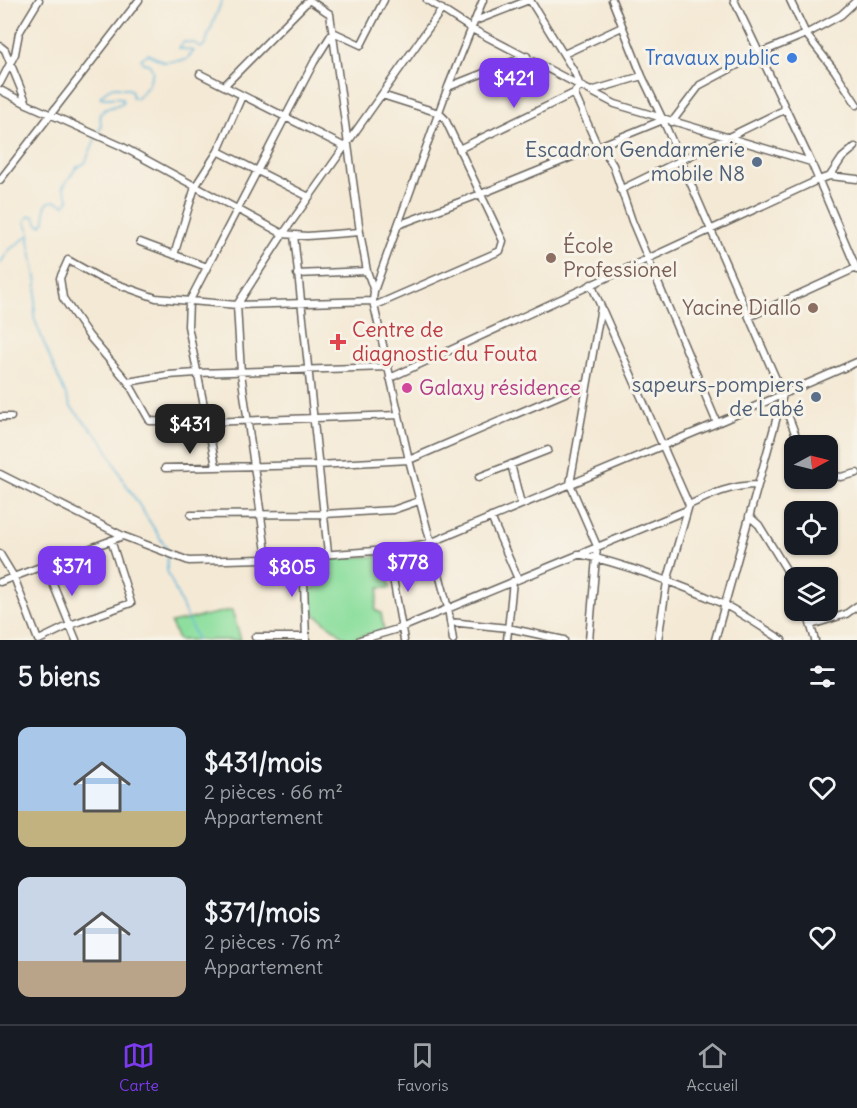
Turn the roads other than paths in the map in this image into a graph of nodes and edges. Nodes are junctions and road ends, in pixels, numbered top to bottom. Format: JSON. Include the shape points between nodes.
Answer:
{"nodes":[{"id":1,"x":39,"y":0,"type":"edge"},
{"id":2,"x":139,"y":0,"type":"edge"},
{"id":3,"x":384,"y":0,"type":"edge"},
{"id":4,"x":427,"y":0,"type":"edge"},
{"id":5,"x":483,"y":0,"type":"edge"},
{"id":6,"x":529,"y":0,"type":"edge"},
{"id":7,"x":612,"y":0,"type":"edge"},
{"id":8,"x":734,"y":0,"type":"edge"},
{"id":9,"x":790,"y":0,"type":"edge"},
{"id":10,"x":857,"y":0,"type":"edge"},
{"id":11,"x":848,"y":3,"type":"edge"},
{"id":12,"x":442,"y":9,"type":"junction"},
{"id":13,"x":475,"y":21,"type":"junction"},
{"id":14,"x":622,"y":27,"type":"junction"},
{"id":15,"x":472,"y":29,"type":"junction"},
{"id":16,"x":333,"y":32,"type":"junction"},
{"id":17,"x":806,"y":34,"type":"junction"},
{"id":18,"x":0,"y":46,"type":"edge"},
{"id":19,"x":760,"y":53,"type":"junction"},
{"id":20,"x":564,"y":54,"type":"junction"},
{"id":21,"x":526,"y":56,"type":"junction"},
{"id":22,"x":10,"y":63,"type":"junction"},
{"id":23,"x":200,"y":74,"type":"dead end"},
{"id":24,"x":642,"y":76,"type":"junction"},
{"id":25,"x":0,"y":83,"type":"edge"},
{"id":26,"x":224,"y":86,"type":"junction"},
{"id":27,"x":580,"y":86,"type":"junction"},
{"id":28,"x":448,"y":87,"type":"junction"},
{"id":29,"x":0,"y":90,"type":"edge"},
{"id":30,"x":590,"y":91,"type":"junction"},
{"id":31,"x":574,"y":93,"type":"junction"},
{"id":32,"x":382,"y":95,"type":"junction"},
{"id":33,"x":242,"y":96,"type":"junction"},
{"id":34,"x":27,"y":104,"type":"junction"},
{"id":35,"x":857,"y":105,"type":"edge"},
{"id":36,"x":786,"y":109,"type":"junction"},
{"id":37,"x":439,"y":113,"type":"junction"},
{"id":38,"x":50,"y":114,"type":"junction"},
{"id":39,"x":285,"y":116,"type":"junction"},
{"id":40,"x":663,"y":120,"type":"junction"},
{"id":41,"x":672,"y":122,"type":"junction"},
{"id":42,"x":727,"y":138,"type":"junction"},
{"id":43,"x":346,"y":145,"type":"junction"},
{"id":44,"x":598,"y":147,"type":"junction"},
{"id":45,"x":856,"y":147,"type":"edge"},
{"id":46,"x":459,"y":149,"type":"junction"},
{"id":47,"x":218,"y":151,"type":"junction"},
{"id":48,"x":681,"y":160,"type":"junction"},
{"id":49,"x":811,"y":162,"type":"junction"},
{"id":50,"x":257,"y":171,"type":"junction"},
{"id":51,"x":830,"y":176,"type":"junction"},
{"id":52,"x":857,"y":179,"type":"edge"},
{"id":53,"x":0,"y":180,"type":"edge"},
{"id":54,"x":818,"y":180,"type":"junction"},
{"id":55,"x":195,"y":187,"type":"junction"},
{"id":56,"x":620,"y":190,"type":"junction"},
{"id":57,"x":481,"y":194,"type":"junction"},
{"id":58,"x":309,"y":197,"type":"junction"},
{"id":59,"x":238,"y":209,"type":"junction"},
{"id":60,"x":398,"y":225,"type":"junction"},
{"id":61,"x":711,"y":229,"type":"junction"},
{"id":62,"x":360,"y":232,"type":"junction"},
{"id":63,"x":283,"y":234,"type":"junction"},
{"id":64,"x":294,"y":235,"type":"junction"},
{"id":65,"x":140,"y":242,"type":"dead end"},
{"id":66,"x":174,"y":255,"type":"junction"},
{"id":67,"x":648,"y":258,"type":"junction"},
{"id":68,"x":207,"y":267,"type":"junction"},
{"id":69,"x":857,"y":269,"type":"edge"},
{"id":70,"x":367,"y":271,"type":"junction"},
{"id":71,"x":297,"y":274,"type":"junction"},
{"id":72,"x":591,"y":284,"type":"junction"},
{"id":73,"x":374,"y":291,"type":"junction"},
{"id":74,"x":189,"y":302,"type":"junction"},
{"id":75,"x":374,"y":303,"type":"junction"},
{"id":76,"x":300,"y":304,"type":"junction"},
{"id":77,"x":237,"y":305,"type":"junction"},
{"id":78,"x":601,"y":307,"type":"junction"},
{"id":79,"x":749,"y":317,"type":"junction"},
{"id":80,"x":857,"y":362,"type":"edge"},
{"id":81,"x":388,"y":367,"type":"junction"},
{"id":82,"x":308,"y":371,"type":"junction"},
{"id":83,"x":196,"y":373,"type":"junction"},
{"id":84,"x":241,"y":373,"type":"junction"},
{"id":85,"x":390,"y":378,"type":"junction"},
{"id":86,"x":128,"y":382,"type":"junction"},
{"id":87,"x":586,"y":384,"type":"junction"},
{"id":88,"x":783,"y":395,"type":"junction"},
{"id":89,"x":781,"y":405,"type":"junction"},
{"id":90,"x":399,"y":415,"type":"junction"},
{"id":91,"x":0,"y":417,"type":"edge"},
{"id":92,"x":11,"y":417,"type":"dead end"},
{"id":93,"x":313,"y":418,"type":"junction"},
{"id":94,"x":248,"y":420,"type":"junction"},
{"id":95,"x":207,"y":422,"type":"junction"},
{"id":96,"x":717,"y":423,"type":"junction"},
{"id":97,"x":795,"y":435,"type":"edge"},
{"id":98,"x":662,"y":445,"type":"junction"},
{"id":99,"x":548,"y":450,"type":"dead end"},
{"id":100,"x":409,"y":460,"type":"junction"},
{"id":101,"x":511,"y":464,"type":"junction"},
{"id":102,"x":318,"y":465,"type":"junction"},
{"id":103,"x":216,"y":466,"type":"junction"},
{"id":104,"x":254,"y":466,"type":"junction"},
{"id":105,"x":165,"y":468,"type":"dead end"},
{"id":106,"x":857,"y":473,"type":"edge"},
{"id":107,"x":0,"y":474,"type":"edge"},
{"id":108,"x":478,"y":477,"type":"dead end"},
{"id":109,"x":838,"y":477,"type":"edge"},
{"id":110,"x":570,"y":484,"type":"junction"},
{"id":111,"x":758,"y":485,"type":"junction"},
{"id":112,"x":419,"y":501,"type":"junction"},
{"id":113,"x":521,"y":504,"type":"junction"},
{"id":114,"x":688,"y":507,"type":"junction"},
{"id":115,"x":261,"y":513,"type":"junction"},
{"id":116,"x":324,"y":514,"type":"junction"},
{"id":117,"x":191,"y":515,"type":"dead end"},
{"id":118,"x":749,"y":516,"type":"junction"},
{"id":119,"x":491,"y":517,"type":"junction"},
{"id":120,"x":123,"y":536,"type":"junction"},
{"id":121,"x":111,"y":540,"type":"junction"},
{"id":122,"x":430,"y":543,"type":"junction"},
{"id":123,"x":597,"y":546,"type":"junction"},
{"id":124,"x":388,"y":550,"type":"junction"},
{"id":125,"x":328,"y":553,"type":"junction"},
{"id":126,"x":0,"y":554,"type":"edge"},
{"id":127,"x":577,"y":554,"type":"junction"},
{"id":128,"x":303,"y":555,"type":"junction"},
{"id":129,"x":596,"y":558,"type":"junction"},
{"id":130,"x":267,"y":559,"type":"junction"},
{"id":131,"x":45,"y":564,"type":"junction"},
{"id":132,"x":785,"y":567,"type":"edge"},
{"id":133,"x":14,"y":577,"type":"junction"},
{"id":134,"x":515,"y":580,"type":"junction"},
{"id":135,"x":0,"y":582,"type":"edge"},
{"id":136,"x":667,"y":582,"type":"junction"},
{"id":137,"x":724,"y":604,"type":"junction"},
{"id":138,"x":857,"y":606,"type":"edge"},
{"id":139,"x":447,"y":608,"type":"junction"},
{"id":140,"x":810,"y":621,"type":"edge"},
{"id":141,"x":450,"y":622,"type":"junction"},
{"id":142,"x":70,"y":625,"type":"junction"},
{"id":143,"x":811,"y":625,"type":"junction"},
{"id":144,"x":402,"y":628,"type":"junction"},
{"id":145,"x":508,"y":628,"type":"junction"},
{"id":146,"x":255,"y":637,"type":"dead end"},
{"id":147,"x":306,"y":638,"type":"edge"},
{"id":148,"x":39,"y":640,"type":"edge"},
{"id":149,"x":76,"y":640,"type":"edge"},
{"id":150,"x":360,"y":640,"type":"edge"},
{"id":151,"x":404,"y":640,"type":"edge"},
{"id":152,"x":453,"y":640,"type":"edge"},
{"id":153,"x":507,"y":640,"type":"edge"},
{"id":154,"x":564,"y":640,"type":"edge"},
{"id":155,"x":589,"y":640,"type":"edge"},
{"id":156,"x":658,"y":640,"type":"edge"},
{"id":157,"x":715,"y":640,"type":"edge"},
{"id":158,"x":782,"y":640,"type":"edge"},
{"id":159,"x":815,"y":640,"type":"edge"}],
"edges":[{"from":1,"to":22,"type":"street","via":[[19,33]]},
{"from":2,"to":38,"type":"street"},
{"from":3,"to":16,"type":"street","via":[[362,45]]},
{"from":4,"to":12,"type":"street"},
{"from":5,"to":13,"type":"street"},
{"from":6,"to":13,"type":"street"},
{"from":6,"to":20,"type":"street"},
{"from":7,"to":14,"type":"street"},
{"from":8,"to":19,"type":"street"},
{"from":9,"to":17,"type":"street"},
{"from":10,"to":11,"type":"street"},
{"from":11,"to":17,"type":"street","via":[[841,15]]},
{"from":12,"to":15,"type":"street"},
{"from":12,"to":32,"type":"street"},
{"from":13,"to":15,"type":"street"},
{"from":14,"to":20,"type":"street"},
{"from":14,"to":24,"type":"street"},
{"from":15,"to":21,"type":"street"},
{"from":15,"to":28,"type":"street"},
{"from":16,"to":26,"type":"street","via":[[330,14],[309,0]]},
{"from":16,"to":39,"type":"street"},
{"from":16,"to":43,"type":"street"},
{"from":17,"to":19,"type":"street"},
{"from":17,"to":35,"type":"street"},
{"from":18,"to":22,"type":"street"},
{"from":19,"to":36,"type":"street"},
{"from":19,"to":41,"type":"street","via":[[700,85]]},
{"from":20,"to":27,"type":"street"},
{"from":21,"to":27,"type":"street"},
{"from":21,"to":28,"type":"street"},
{"from":22,"to":25,"type":"street"},
{"from":22,"to":34,"type":"street"},
{"from":23,"to":26,"type":"street"},
{"from":24,"to":30,"type":"street"},
{"from":24,"to":40,"type":"street"},
{"from":26,"to":33,"type":"street"},
{"from":27,"to":30,"type":"street"},
{"from":27,"to":31,"type":"street"},
{"from":28,"to":37,"type":"street"},
{"from":29,"to":34,"type":"street"},
{"from":30,"to":40,"type":"street"},
{"from":31,"to":44,"type":"street"},
{"from":31,"to":46,"type":"street"},
{"from":32,"to":37,"type":"street"},
{"from":32,"to":43,"type":"street"},
{"from":33,"to":39,"type":"street"},
{"from":33,"to":47,"type":"street"},
{"from":34,"to":38,"type":"street"},
{"from":36,"to":42,"type":"street"},
{"from":36,"to":49,"type":"street"},
{"from":37,"to":46,"type":"street","via":[[446,119]]},
{"from":37,"to":60,"type":"street"},
{"from":38,"to":53,"type":"street"},
{"from":38,"to":55,"type":"street"},
{"from":39,"to":43,"type":"street"},
{"from":39,"to":50,"type":"street"},
{"from":40,"to":41,"type":"street"},
{"from":40,"to":44,"type":"street"},
{"from":40,"to":48,"type":"street"},
{"from":41,"to":42,"type":"street"},
{"from":42,"to":48,"type":"street"},
{"from":42,"to":49,"type":"street"},
{"from":43,"to":58,"type":"street"},
{"from":43,"to":62,"type":"street"},
{"from":44,"to":56,"type":"street","via":[[609,158]]},
{"from":44,"to":57,"type":"street"},
{"from":45,"to":51,"type":"street","via":[[842,158]]},
{"from":46,"to":57,"type":"street"},
{"from":47,"to":50,"type":"street"},
{"from":47,"to":55,"type":"street"},
{"from":48,"to":56,"type":"street"},
{"from":48,"to":61,"type":"street"},
{"from":49,"to":54,"type":"street"},
{"from":50,"to":58,"type":"street"},
{"from":50,"to":59,"type":"street"},
{"from":51,"to":52,"type":"street"},
{"from":51,"to":54,"type":"street"},
{"from":54,"to":61,"type":"street"},
{"from":54,"to":69,"type":"street"},
{"from":55,"to":59,"type":"street"},
{"from":55,"to":66,"type":"street"},
{"from":56,"to":67,"type":"street"},
{"from":57,"to":60,"type":"street"},
{"from":57,"to":75,"type":"street","via":[[503,242],[500,251]]},
{"from":58,"to":63,"type":"street"},
{"from":59,"to":63,"type":"street"},
{"from":59,"to":68,"type":"street"},
{"from":60,"to":73,"type":"street"},
{"from":61,"to":67,"type":"street"},
{"from":61,"to":79,"type":"street"},
{"from":62,"to":64,"type":"street"},
{"from":62,"to":70,"type":"street"},
{"from":63,"to":64,"type":"street"},
{"from":63,"to":77,"type":"street"},
{"from":64,"to":71,"type":"street"},
{"from":65,"to":66,"type":"street"},
{"from":66,"to":68,"type":"street"},
{"from":67,"to":72,"type":"street"},
{"from":67,"to":96,"type":"street"},
{"from":68,"to":74,"type":"street"},
{"from":69,"to":79,"type":"street"},
{"from":70,"to":71,"type":"street"},
{"from":70,"to":73,"type":"street"},
{"from":71,"to":76,"type":"street"},
{"from":72,"to":78,"type":"street"},
{"from":72,"to":85,"type":"street"},
{"from":73,"to":75,"type":"street"},
{"from":74,"to":77,"type":"street"},
{"from":74,"to":83,"type":"street","via":[[188,326]]},
{"from":74,"to":86,"type":"street","via":[[156,298],[100,278],[68,260],[60,278],[63,298]]},
{"from":75,"to":76,"type":"street"},
{"from":75,"to":81,"type":"street"},
{"from":76,"to":77,"type":"street"},
{"from":76,"to":82,"type":"street"},
{"from":77,"to":84,"type":"street"},
{"from":78,"to":87,"type":"street"},
{"from":78,"to":98,"type":"street"},
{"from":79,"to":88,"type":"street"},
{"from":80,"to":88,"type":"street"},
{"from":81,"to":82,"type":"street"},
{"from":81,"to":85,"type":"street"},
{"from":82,"to":84,"type":"street"},
{"from":82,"to":93,"type":"street"},
{"from":83,"to":84,"type":"street"},
{"from":83,"to":86,"type":"street"},
{"from":83,"to":95,"type":"street"},
{"from":84,"to":94,"type":"street"},
{"from":85,"to":90,"type":"street"},
{"from":86,"to":95,"type":"street","via":[[150,421]]},
{"from":87,"to":100,"type":"street"},
{"from":87,"to":110,"type":"street"},
{"from":88,"to":89,"type":"street"},
{"from":88,"to":96,"type":"street"},
{"from":89,"to":97,"type":"street"},
{"from":89,"to":111,"type":"street"},
{"from":90,"to":93,"type":"street"},
{"from":90,"to":100,"type":"street"},
{"from":91,"to":92,"type":"street"},
{"from":93,"to":94,"type":"street"},
{"from":93,"to":102,"type":"street"},
{"from":94,"to":95,"type":"street"},
{"from":94,"to":104,"type":"street"},
{"from":95,"to":103,"type":"street"},
{"from":96,"to":98,"type":"street"},
{"from":98,"to":110,"type":"street"},
{"from":98,"to":114,"type":"street"},
{"from":99,"to":101,"type":"street"},
{"from":100,"to":102,"type":"street"},
{"from":100,"to":112,"type":"street"},
{"from":101,"to":108,"type":"street"},
{"from":101,"to":113,"type":"street"},
{"from":102,"to":104,"type":"street"},
{"from":102,"to":116,"type":"street"},
{"from":103,"to":104,"type":"street"},
{"from":103,"to":105,"type":"street"},
{"from":104,"to":115,"type":"street"},
{"from":106,"to":109,"type":"street"},
{"from":107,"to":120,"type":"street"},
{"from":110,"to":113,"type":"street"},
{"from":110,"to":123,"type":"street"},
{"from":111,"to":114,"type":"street","via":[[724,489]]},
{"from":111,"to":118,"type":"street"},
{"from":112,"to":116,"type":"street","via":[[393,510]]},
{"from":112,"to":122,"type":"street"},
{"from":113,"to":119,"type":"street"},
{"from":114,"to":123,"type":"street"},
{"from":114,"to":136,"type":"street"},
{"from":115,"to":116,"type":"street"},
{"from":115,"to":117,"type":"street"},
{"from":115,"to":130,"type":"street"},
{"from":116,"to":125,"type":"street"},
{"from":118,"to":132,"type":"street","via":[[759,525]]},
{"from":118,"to":137,"type":"street"},
{"from":119,"to":122,"type":"street"},
{"from":119,"to":134,"type":"street"},
{"from":120,"to":121,"type":"street"},
{"from":120,"to":130,"type":"street","via":[[189,561]]},
{"from":121,"to":131,"type":"street"},
{"from":121,"to":142,"type":"street","via":[[131,603]]},
{"from":122,"to":124,"type":"street"},
{"from":122,"to":139,"type":"street"},
{"from":123,"to":127,"type":"street"},
{"from":123,"to":129,"type":"street"},
{"from":124,"to":125,"type":"street"},
{"from":124,"to":144,"type":"street"},
{"from":125,"to":128,"type":"street"},
{"from":126,"to":133,"type":"street"},
{"from":127,"to":129,"type":"street"},
{"from":127,"to":134,"type":"street"},
{"from":128,"to":130,"type":"street"},
{"from":128,"to":147,"type":"street"},
{"from":129,"to":136,"type":"street"},
{"from":129,"to":155,"type":"street"},
{"from":131,"to":133,"type":"street"},
{"from":131,"to":142,"type":"street"},
{"from":133,"to":135,"type":"street"},
{"from":133,"to":148,"type":"street"},
{"from":134,"to":139,"type":"street"},
{"from":134,"to":145,"type":"street"},
{"from":136,"to":137,"type":"street"},
{"from":136,"to":156,"type":"street"},
{"from":137,"to":157,"type":"street"},
{"from":137,"to":158,"type":"street"},
{"from":138,"to":143,"type":"street","via":[[846,614]]},
{"from":139,"to":141,"type":"street"},
{"from":139,"to":144,"type":"street"},
{"from":140,"to":143,"type":"street"},
{"from":141,"to":145,"type":"street"},
{"from":141,"to":152,"type":"street"},
{"from":142,"to":148,"type":"street"},
{"from":142,"to":149,"type":"street"},
{"from":143,"to":159,"type":"street"},
{"from":144,"to":150,"type":"street"},
{"from":144,"to":151,"type":"street"},
{"from":145,"to":153,"type":"street"},
{"from":145,"to":154,"type":"street"},
{"from":146,"to":147,"type":"street"}]}
